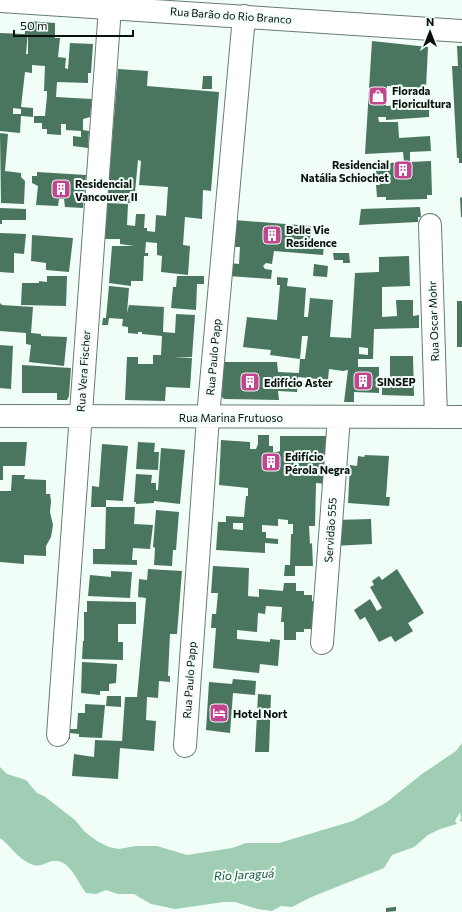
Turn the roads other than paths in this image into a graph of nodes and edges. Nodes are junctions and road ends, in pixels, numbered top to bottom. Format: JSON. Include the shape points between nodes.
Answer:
{"nodes":[{"id":1,"x":0,"y":1,"type":"edge"},
{"id":2,"x":110,"y":2,"type":"edge"},
{"id":3,"x":244,"y":16,"type":"junction"},
{"id":4,"x":462,"y":31,"type":"edge"},
{"id":5,"x":430,"y":225,"type":"dead end"},
{"id":6,"x":0,"y":416,"type":"edge"},
{"id":7,"x":80,"y":416,"type":"junction"},
{"id":8,"x":208,"y":417,"type":"junction"},
{"id":9,"x":339,"y":417,"type":"junction"},
{"id":10,"x":436,"y":417,"type":"junction"},
{"id":11,"x":462,"y":417,"type":"edge"},
{"id":12,"x":322,"y":643,"type":"dead end"},
{"id":13,"x":58,"y":735,"type":"dead end"},
{"id":14,"x":185,"y":746,"type":"dead end"}],
"edges":[{"from":1,"to":2,"type":"street","name":"Rua Barão do Rio Branco"},
{"from":2,"to":3,"type":"street","name":"Rua Barão do Rio Branco"},
{"from":2,"to":7,"type":"street","name":"Rua Vera Fischer"},
{"from":3,"to":4,"type":"street","name":"Rua Barão do Rio Branco"},
{"from":3,"to":8,"type":"street","name":"Rua Paulo Papp"},
{"from":5,"to":10,"type":"street","name":"Rua Oscar Mohr"},
{"from":6,"to":7,"type":"street","name":"Rua Marina Frutuoso"},
{"from":7,"to":8,"type":"street","name":"Rua Marina Frutuoso"},
{"from":7,"to":13,"type":"street","name":"Rua Vera Fischer"},
{"from":8,"to":9,"type":"street","name":"Rua Marina Frutuoso"},
{"from":8,"to":14,"type":"street","name":"Rua Paulo Papp"},
{"from":9,"to":10,"type":"street","name":"Rua Marina Frutuoso"},
{"from":9,"to":12,"type":"street","name":"Servidão 555"},
{"from":10,"to":11,"type":"street","name":"Rua Marina Frutuoso"}]}
